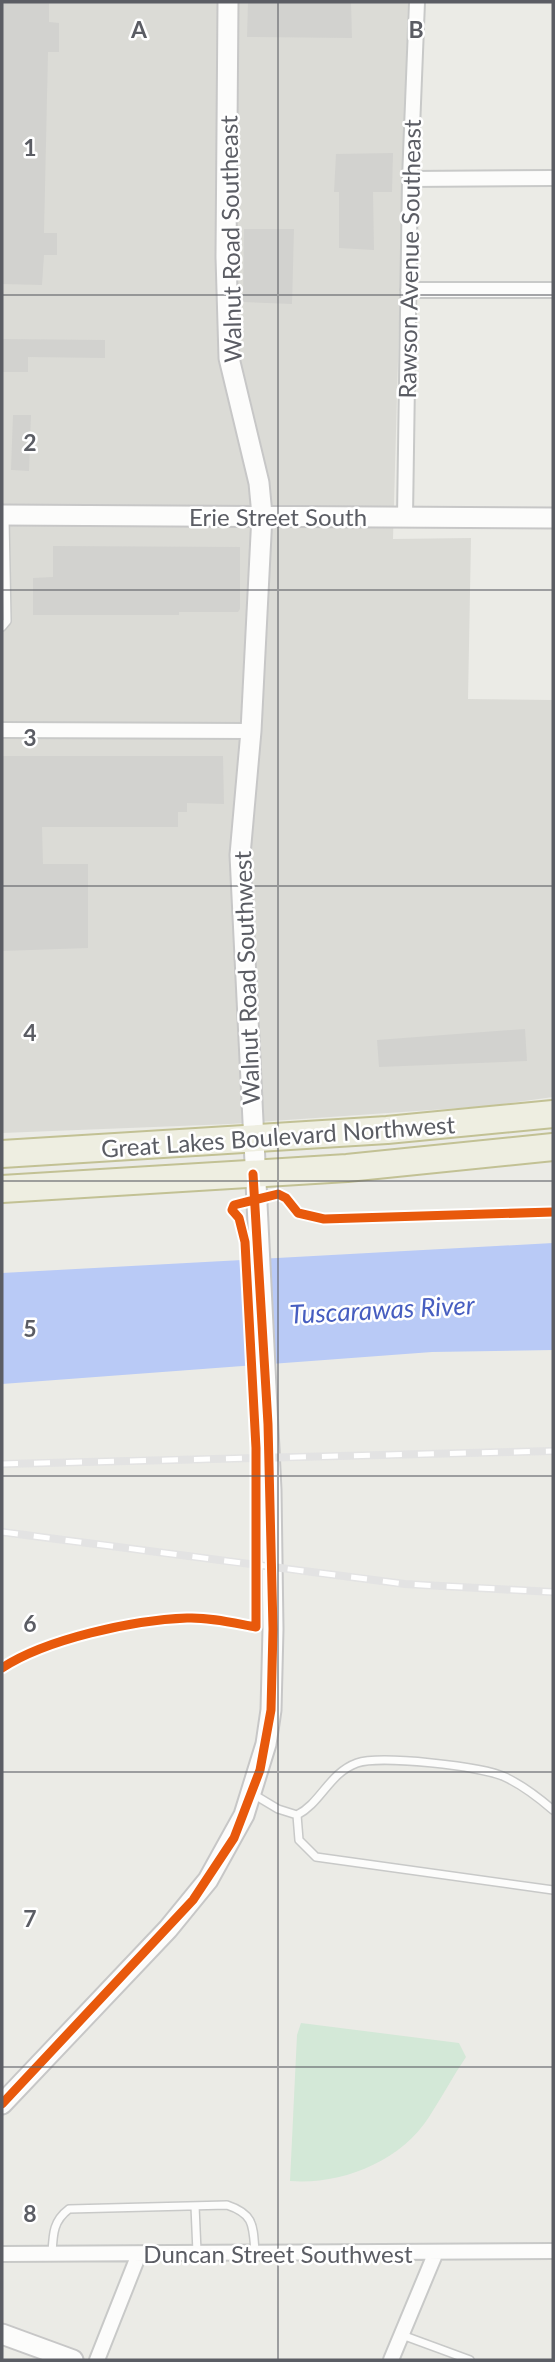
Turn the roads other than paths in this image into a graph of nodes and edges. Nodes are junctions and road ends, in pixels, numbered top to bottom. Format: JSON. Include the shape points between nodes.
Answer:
{"nodes":[{"id":1,"x":228,"y":2,"type":"edge"},
{"id":2,"x":417,"y":2,"type":"edge"},
{"id":3,"x":410,"y":178,"type":"junction"},
{"id":4,"x":553,"y":178,"type":"edge"},
{"id":5,"x":408,"y":290,"type":"junction"},
{"id":6,"x":553,"y":290,"type":"edge"},
{"id":7,"x":4,"y":515,"type":"edge"},
{"id":8,"x":262,"y":515,"type":"junction"},
{"id":9,"x":405,"y":517,"type":"junction"},
{"id":10,"x":553,"y":518,"type":"edge"},
{"id":11,"x":2,"y":627,"type":"edge"},
{"id":12,"x":2,"y":730,"type":"edge"},
{"id":13,"x":251,"y":731,"type":"junction"},
{"id":14,"x":553,"y":1114,"type":"edge"},
{"id":15,"x":251,"y":1138,"type":"junction"},
{"id":16,"x":553,"y":1147,"type":"edge"},
{"id":17,"x":2,"y":1154,"type":"edge"},
{"id":18,"x":253,"y":1174,"type":"junction"},
{"id":19,"x":2,"y":1189,"type":"edge"},
{"id":20,"x":253,"y":1794,"type":"junction"},
{"id":21,"x":553,"y":1810,"type":"edge"},
{"id":22,"x":298,"y":1815,"type":"junction"},
{"id":23,"x":553,"y":1890,"type":"edge"},
{"id":24,"x":2,"y":2104,"type":"edge"},
{"id":25,"x":195,"y":2206,"type":"junction"},
{"id":26,"x":553,"y":2251,"type":"edge"},
{"id":27,"x":436,"y":2252,"type":"junction"},
{"id":28,"x":197,"y":2253,"type":"junction"},
{"id":29,"x":255,"y":2253,"type":"junction"},
{"id":30,"x":2,"y":2254,"type":"edge"},
{"id":31,"x":52,"y":2254,"type":"junction"},
{"id":32,"x":139,"y":2254,"type":"junction"},
{"id":33,"x":2,"y":2334,"type":"edge"},
{"id":34,"x":401,"y":2334,"type":"junction"},
{"id":35,"x":73,"y":2360,"type":"edge"},
{"id":36,"x":97,"y":2360,"type":"edge"},
{"id":37,"x":391,"y":2360,"type":"edge"},
{"id":38,"x":470,"y":2360,"type":"edge"}],
"edges":[{"from":1,"to":8,"type":"main road","name":"Walnut Road Southeast","via":[[229,348]]},
{"from":2,"to":3,"type":"street","name":"Rawson Avenue Southeast"},
{"from":3,"to":4,"type":"street"},
{"from":3,"to":5,"type":"street","name":"Rawson Avenue Southeast"},
{"from":5,"to":6,"type":"street"},
{"from":5,"to":9,"type":"street","name":"Rawson Avenue Southeast"},
{"from":7,"to":8,"type":"main road","name":"Erie Street South"},
{"from":7,"to":11,"type":"lane","via":[[7,621]]},
{"from":8,"to":9,"type":"main road","name":"Erie Street South"},
{"from":8,"to":13,"type":"main road","name":"Walnut Road Southwest"},
{"from":9,"to":10,"type":"main road","name":"Erie Street South"},
{"from":12,"to":13,"type":"street"},
{"from":13,"to":15,"type":"main road","name":"Walnut Road Southwest","via":[[240,855]]},
{"from":14,"to":15,"type":"highway","name":"Great Lakes Boulevard Northwest"},
{"from":15,"to":17,"type":"highway","name":"Great Lakes Boulevard Northwest"},
{"from":15,"to":18,"type":"main road","name":"Walnut Road Southwest"},
{"from":16,"to":18,"type":"highway","name":"Great Lakes Boulevard Northwest"},
{"from":18,"to":19,"type":"highway","name":"Great Lakes Boulevard Northwest"},
{"from":18,"to":20,"type":"main road","name":"Walnut Road Southwest","via":[[268,1424],[273,1629],[271,1710]]},
{"from":20,"to":22,"type":"lane"},
{"from":20,"to":24,"type":"main road","name":"Walnut Road Southwest","via":[[221,1860],[193,1900]]},
{"from":21,"to":22,"type":"lane","via":[[502,1776],[472,1768],[381,1760],[357,1763],[333,1778],[310,1808]]},
{"from":22,"to":23,"type":"lane","via":[[299,1840],[316,1857]]},
{"from":25,"to":28,"type":"lane"},
{"from":25,"to":29,"type":"lane","via":[[227,2205],[244,2211],[253,2225]]},
{"from":25,"to":31,"type":"lane","via":[[69,2209],[58,2217],[53,2229]]},
{"from":26,"to":27,"type":"street","name":"Duncan Street Southwest"},
{"from":27,"to":29,"type":"street","name":"Duncan Street Southwest"},
{"from":27,"to":34,"type":"street"},
{"from":28,"to":29,"type":"street","name":"Duncan Street Southwest"},
{"from":28,"to":32,"type":"street","name":"Duncan Street Southwest"},
{"from":30,"to":31,"type":"street","name":"Duncan Street Southwest"},
{"from":31,"to":32,"type":"street","name":"Duncan Street Southwest"},
{"from":32,"to":36,"type":"street"},
{"from":33,"to":35,"type":"main road"},
{"from":34,"to":37,"type":"street"},
{"from":34,"to":38,"type":"lane"}]}
